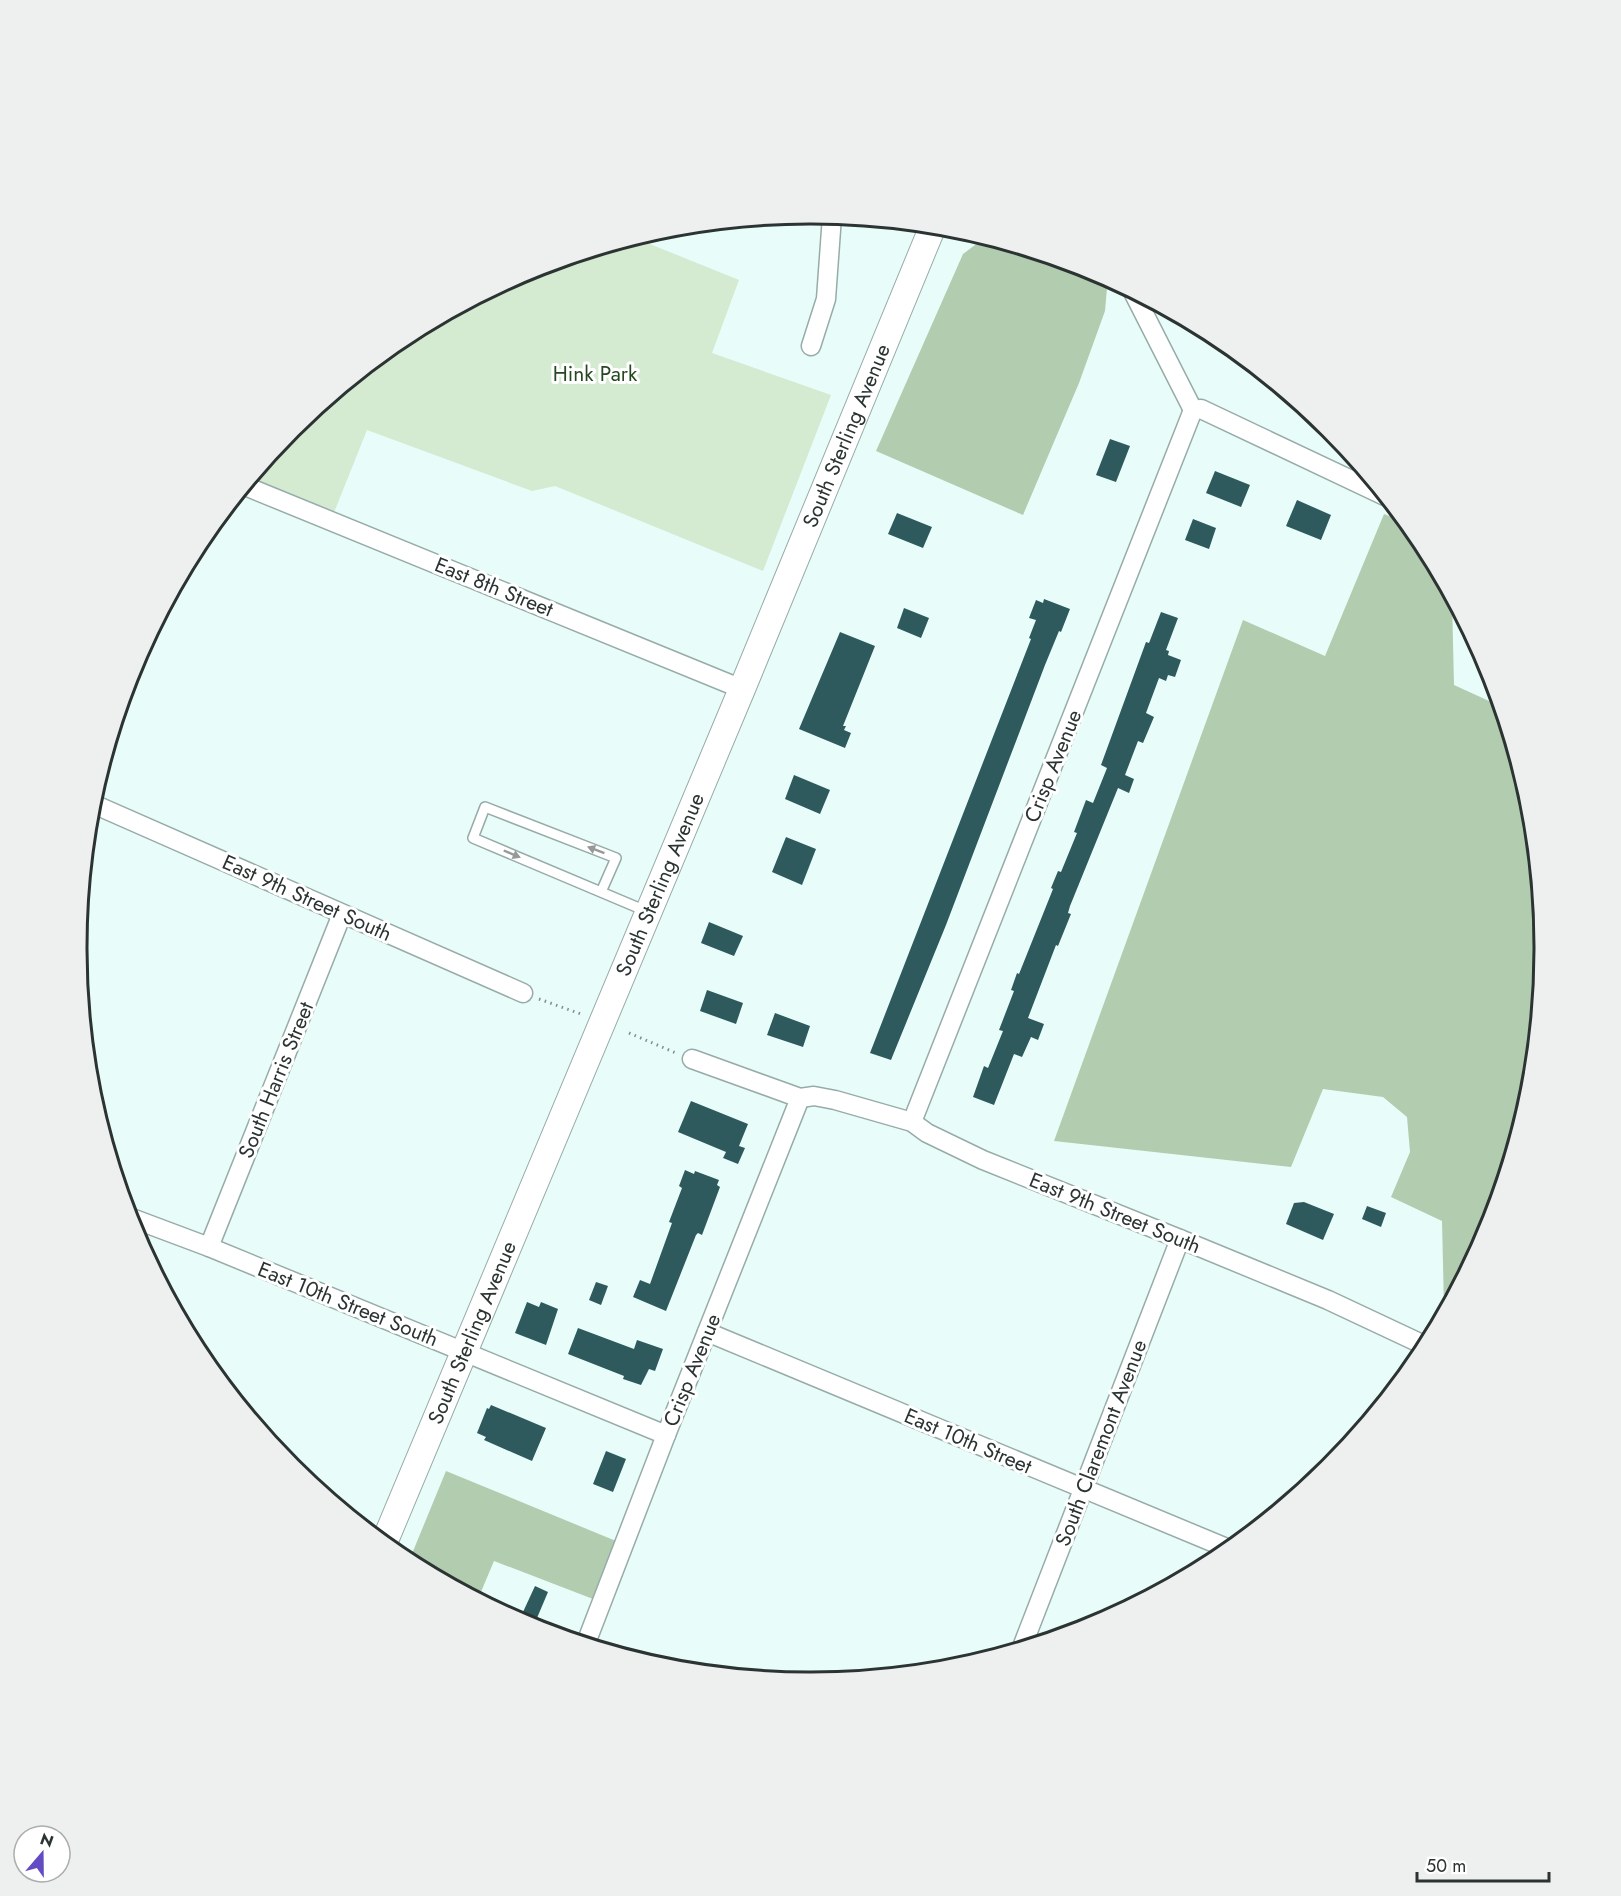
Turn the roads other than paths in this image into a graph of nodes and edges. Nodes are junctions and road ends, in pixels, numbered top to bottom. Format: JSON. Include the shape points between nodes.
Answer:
{"nodes":[{"id":1,"x":831,"y":225,"type":"edge"},
{"id":2,"x":929,"y":235,"type":"edge"},
{"id":3,"x":1139,"y":304,"type":"edge"},
{"id":4,"x":811,"y":346,"type":"dead end"},
{"id":5,"x":1193,"y":410,"type":"junction"},
{"id":6,"x":1368,"y":488,"type":"edge"},
{"id":7,"x":252,"y":489,"type":"edge"},
{"id":8,"x":742,"y":689,"type":"junction"},
{"id":9,"x":101,"y":807,"type":"edge"},
{"id":10,"x":601,"y":892,"type":"junction"},
{"id":11,"x":649,"y":912,"type":"junction"},
{"id":12,"x":342,"y":914,"type":"junction"},
{"id":13,"x":523,"y":993,"type":"road end"},
{"id":14,"x":692,"y":1059,"type":"road end"},
{"id":15,"x":800,"y":1098,"type":"junction"},
{"id":16,"x":912,"y":1122,"type":"junction"},
{"id":17,"x":141,"y":1221,"type":"edge"},
{"id":18,"x":1180,"y":1239,"type":"junction"},
{"id":19,"x":209,"y":1247,"type":"junction"},
{"id":20,"x":707,"y":1332,"type":"junction"},
{"id":21,"x":1417,"y":1342,"type":"edge"},
{"id":22,"x":463,"y":1352,"type":"junction"},
{"id":23,"x":666,"y":1435,"type":"junction"},
{"id":24,"x":1083,"y":1489,"type":"junction"},
{"id":25,"x":387,"y":1535,"type":"edge"},
{"id":26,"x":1219,"y":1545,"type":"edge"},
{"id":27,"x":589,"y":1636,"type":"edge"},
{"id":28,"x":1025,"y":1639,"type":"edge"}],
"edges":[{"from":1,"to":4,"type":"street","via":[[826,299]]},
{"from":2,"to":8,"type":"main road","name":"South Sterling Avenue"},
{"from":3,"to":5,"type":"street"},
{"from":5,"to":6,"type":"street","via":[[1201,409]]},
{"from":5,"to":16,"type":"street","name":"Crisp Avenue"},
{"from":7,"to":8,"type":"street","name":"East 8th Street"},
{"from":8,"to":11,"type":"main road","name":"South Sterling Avenue"},
{"from":9,"to":12,"type":"street","name":"East 9th Street South"},
{"from":10,"to":10,"type":"lane","one_way":true,"via":[[616,858],[485,807],[473,838]]},
{"from":10,"to":11,"type":"lane"},
{"from":11,"to":22,"type":"main road","name":"South Sterling Avenue"},
{"from":12,"to":13,"type":"street","name":"East 9th Street South"},
{"from":12,"to":19,"type":"street","name":"South Harris Street"},
{"from":14,"to":15,"type":"street","name":"East 9th Street South"},
{"from":15,"to":16,"type":"street","name":"East 9th Street South","via":[[835,1100]]},
{"from":15,"to":20,"type":"street","name":"Crisp Avenue"},
{"from":16,"to":18,"type":"street","name":"East 9th Street South","via":[[983,1160]]},
{"from":17,"to":19,"type":"street","name":"East 10th Street South"},
{"from":18,"to":21,"type":"street","name":"East 9th Street South"},
{"from":18,"to":24,"type":"street","name":"South Claremont Avenue"},
{"from":19,"to":22,"type":"street","name":"East 10th Street South"},
{"from":20,"to":23,"type":"street","name":"Crisp Avenue"},
{"from":20,"to":24,"type":"street","name":"East 10th Street"},
{"from":22,"to":23,"type":"street","name":"East 10th Street South"},
{"from":22,"to":25,"type":"main road","name":"South Sterling Avenue"},
{"from":23,"to":27,"type":"street","name":"Crisp Avenue"},
{"from":24,"to":26,"type":"street","name":"East 10th Street"},
{"from":24,"to":28,"type":"street","name":"South Claremont Avenue"}]}
